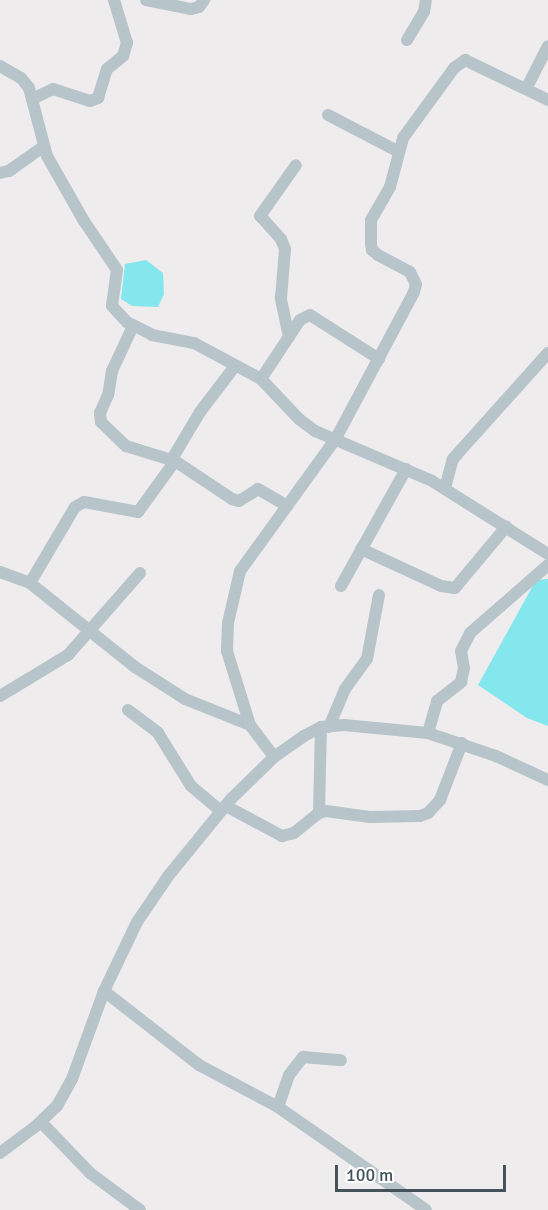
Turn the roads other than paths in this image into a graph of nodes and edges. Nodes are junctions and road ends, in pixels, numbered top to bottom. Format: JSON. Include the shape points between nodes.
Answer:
{"nodes":[{"id":1,"x":114,"y":0,"type":"edge"},
{"id":2,"x":147,"y":0,"type":"edge"},
{"id":3,"x":204,"y":0,"type":"edge"},
{"id":4,"x":426,"y":0,"type":"edge"},
{"id":5,"x":407,"y":40,"type":"dead end"},
{"id":6,"x":548,"y":46,"type":"edge"},
{"id":7,"x":0,"y":66,"type":"edge"},
{"id":8,"x":526,"y":89,"type":"junction"},
{"id":9,"x":34,"y":98,"type":"junction"},
{"id":10,"x":548,"y":100,"type":"edge"},
{"id":11,"x":328,"y":115,"type":"dead end"},
{"id":12,"x":36,"y":151,"type":"junction"},
{"id":13,"x":399,"y":152,"type":"junction"},
{"id":14,"x":296,"y":165,"type":"dead end"},
{"id":15,"x":0,"y":173,"type":"edge"},
{"id":16,"x":133,"y":326,"type":"junction"},
{"id":17,"x":289,"y":337,"type":"junction"},
{"id":18,"x":548,"y":353,"type":"edge"},
{"id":19,"x":379,"y":359,"type":"junction"},
{"id":20,"x":235,"y":366,"type":"junction"},
{"id":21,"x":261,"y":379,"type":"junction"},
{"id":22,"x":335,"y":440,"type":"junction"},
{"id":23,"x":173,"y":460,"type":"junction"},
{"id":24,"x":406,"y":469,"type":"junction"},
{"id":25,"x":445,"y":488,"type":"junction"},
{"id":26,"x":288,"y":506,"type":"junction"},
{"id":27,"x":506,"y":527,"type":"junction"},
{"id":28,"x":362,"y":549,"type":"junction"},
{"id":29,"x":548,"y":554,"type":"edge"},
{"id":30,"x":548,"y":566,"type":"edge"},
{"id":31,"x":0,"y":572,"type":"edge"},
{"id":32,"x":140,"y":573,"type":"dead end"},
{"id":33,"x":30,"y":583,"type":"junction"},
{"id":34,"x":341,"y":586,"type":"dead end"},
{"id":35,"x":379,"y":595,"type":"dead end"},
{"id":36,"x":90,"y":632,"type":"junction"},
{"id":37,"x":0,"y":696,"type":"edge"},
{"id":38,"x":128,"y":710,"type":"dead end"},
{"id":39,"x":250,"y":724,"type":"junction"},
{"id":40,"x":325,"y":727,"type":"junction"},
{"id":41,"x":428,"y":734,"type":"junction"},
{"id":42,"x":462,"y":743,"type":"junction"},
{"id":43,"x":274,"y":756,"type":"junction"},
{"id":44,"x":548,"y":780,"type":"edge"},
{"id":45,"x":223,"y":809,"type":"junction"},
{"id":46,"x":319,"y":813,"type":"junction"},
{"id":47,"x":104,"y":991,"type":"junction"},
{"id":48,"x":341,"y":1060,"type":"dead end"},
{"id":49,"x":278,"y":1107,"type":"junction"},
{"id":50,"x":41,"y":1122,"type":"junction"},
{"id":51,"x":0,"y":1153,"type":"edge"},
{"id":52,"x":141,"y":1210,"type":"edge"},
{"id":53,"x":426,"y":1210,"type":"edge"}],
"edges":[{"from":1,"to":9,"type":"street","via":[[127,43],[123,56],[107,69],[98,98],[90,101],[53,89]]},
{"from":2,"to":3,"type":"street","via":[[191,9]]},
{"from":4,"to":5,"type":"street","via":[[424,12]]},
{"from":6,"to":8,"type":"street"},
{"from":7,"to":9,"type":"street","via":[[21,78]]},
{"from":8,"to":10,"type":"street"},
{"from":8,"to":13,"type":"street","via":[[474,63],[459,62],[403,138]]},
{"from":9,"to":12,"type":"street"},
{"from":11,"to":13,"type":"street"},
{"from":12,"to":15,"type":"street"},
{"from":12,"to":16,"type":"street","via":[[117,270],[112,306]]},
{"from":13,"to":19,"type":"street","via":[[390,187],[372,220],[371,244],[378,255],[410,272],[416,284]]},
{"from":14,"to":17,"type":"street","via":[[260,216],[285,249],[281,298]]},
{"from":16,"to":20,"type":"street","via":[[152,335],[194,343]]},
{"from":16,"to":23,"type":"street","via":[[112,371],[100,422],[126,446]]},
{"from":17,"to":19,"type":"street","via":[[300,320],[310,315]]},
{"from":17,"to":21,"type":"street"},
{"from":18,"to":25,"type":"street","via":[[453,459]]},
{"from":19,"to":22,"type":"street"},
{"from":20,"to":21,"type":"street"},
{"from":20,"to":23,"type":"street","via":[[200,412]]},
{"from":21,"to":22,"type":"street","via":[[299,419]]},
{"from":22,"to":24,"type":"street"},
{"from":22,"to":26,"type":"street"},
{"from":23,"to":26,"type":"street","via":[[232,499],[238,501],[258,489]]},
{"from":23,"to":33,"type":"street","via":[[138,512],[84,502],[75,507]]},
{"from":24,"to":25,"type":"street"},
{"from":24,"to":28,"type":"street"},
{"from":25,"to":27,"type":"street"},
{"from":26,"to":39,"type":"street","via":[[240,571],[228,623],[227,651]]},
{"from":27,"to":28,"type":"street","via":[[455,588],[441,586]]},
{"from":27,"to":29,"type":"street"},
{"from":28,"to":34,"type":"street"},
{"from":30,"to":41,"type":"street","via":[[470,633],[461,651],[461,682],[437,701]]},
{"from":31,"to":33,"type":"street"},
{"from":32,"to":36,"type":"street"},
{"from":33,"to":36,"type":"street"},
{"from":35,"to":40,"type":"street","via":[[367,659]]},
{"from":36,"to":37,"type":"street","via":[[62,661]]},
{"from":36,"to":39,"type":"street","via":[[185,699]]},
{"from":38,"to":45,"type":"street","via":[[158,733],[191,786]]},
{"from":39,"to":43,"type":"street"},
{"from":40,"to":41,"type":"street","via":[[344,725]]},
{"from":40,"to":43,"type":"street"},
{"from":40,"to":46,"type":"street"},
{"from":41,"to":42,"type":"street"},
{"from":42,"to":44,"type":"street"},
{"from":42,"to":46,"type":"street","via":[[446,789],[428,813],[410,818]]},
{"from":43,"to":45,"type":"street"},
{"from":45,"to":46,"type":"street","via":[[282,836],[294,834]]},
{"from":45,"to":47,"type":"street","via":[[137,922]]},
{"from":47,"to":49,"type":"street","via":[[198,1065]]},
{"from":47,"to":50,"type":"street","via":[[72,1079],[57,1106]]},
{"from":48,"to":49,"type":"street","via":[[303,1057],[289,1075]]},
{"from":49,"to":53,"type":"street"},
{"from":50,"to":51,"type":"street"},
{"from":50,"to":52,"type":"street","via":[[90,1173]]}]}
